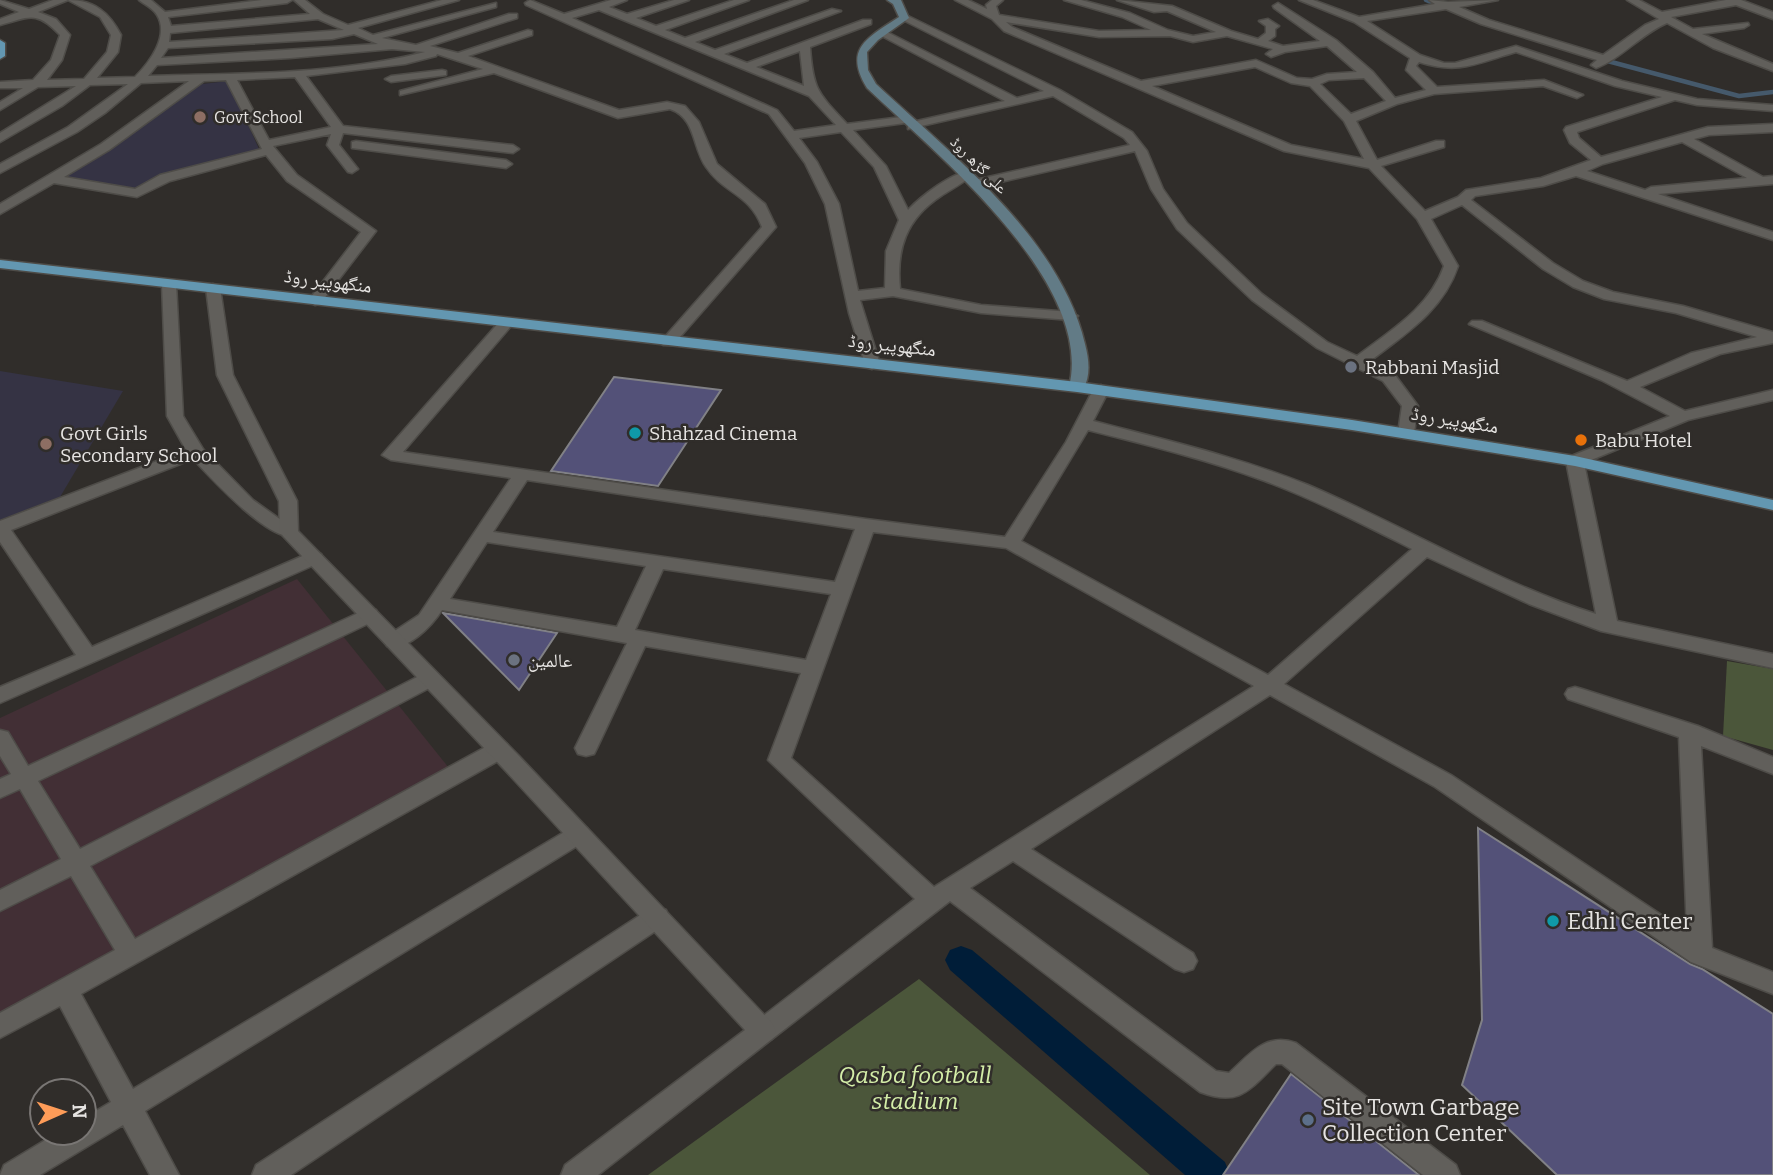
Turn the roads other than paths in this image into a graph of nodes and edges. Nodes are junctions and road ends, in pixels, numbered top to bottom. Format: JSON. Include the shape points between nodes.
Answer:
{"nodes":[{"id":1,"x":63,"y":0,"type":"edge"},
{"id":2,"x":73,"y":0,"type":"edge"},
{"id":3,"x":169,"y":0,"type":"edge"},
{"id":4,"x":287,"y":0,"type":"edge"},
{"id":5,"x":299,"y":0,"type":"edge"},
{"id":6,"x":454,"y":0,"type":"edge"},
{"id":7,"x":480,"y":0,"type":"edge"},
{"id":8,"x":546,"y":0,"type":"edge"},
{"id":9,"x":622,"y":0,"type":"edge"},
{"id":10,"x":684,"y":0,"type":"edge"},
{"id":11,"x":744,"y":0,"type":"edge"},
{"id":12,"x":804,"y":0,"type":"edge"},
{"id":13,"x":960,"y":0,"type":"edge"},
{"id":14,"x":998,"y":0,"type":"edge"},
{"id":15,"x":1069,"y":0,"type":"edge"},
{"id":16,"x":1122,"y":0,"type":"edge"},
{"id":17,"x":1304,"y":0,"type":"edge"},
{"id":18,"x":1493,"y":0,"type":"edge"},
{"id":19,"x":1632,"y":0,"type":"edge"},
{"id":20,"x":0,"y":1,"type":"edge"},
{"id":21,"x":897,"y":1,"type":"edge"},
{"id":22,"x":1734,"y":1,"type":"edge"},
{"id":23,"x":264,"y":2,"type":"edge"},
{"id":24,"x":149,"y":3,"type":"edge"},
{"id":25,"x":530,"y":3,"type":"junction"},
{"id":26,"x":492,"y":5,"type":"junction"},
{"id":27,"x":1441,"y":5,"type":"edge"},
{"id":28,"x":1278,"y":6,"type":"dead end"},
{"id":29,"x":600,"y":7,"type":"junction"},
{"id":30,"x":1154,"y":9,"type":"junction"},
{"id":31,"x":836,"y":11,"type":"junction"},
{"id":32,"x":29,"y":12,"type":"junction"},
{"id":33,"x":163,"y":15,"type":"junction"},
{"id":34,"x":319,"y":16,"type":"junction"},
{"id":35,"x":513,"y":16,"type":"dead end"},
{"id":36,"x":995,"y":16,"type":"junction"},
{"id":37,"x":1773,"y":16,"type":"edge"},
{"id":38,"x":1131,"y":17,"type":"junction"},
{"id":39,"x":1665,"y":17,"type":"junction"},
{"id":40,"x":562,"y":18,"type":"junction"},
{"id":41,"x":626,"y":18,"type":"junction"},
{"id":42,"x":904,"y":18,"type":"junction"},
{"id":43,"x":1358,"y":20,"type":"junction"},
{"id":44,"x":1264,"y":21,"type":"dead end"},
{"id":45,"x":0,"y":22,"type":"edge"},
{"id":46,"x":867,"y":22,"type":"junction"},
{"id":47,"x":1744,"y":25,"type":"dead end"},
{"id":48,"x":166,"y":30,"type":"junction"},
{"id":49,"x":351,"y":30,"type":"junction"},
{"id":50,"x":654,"y":30,"type":"junction"},
{"id":51,"x":885,"y":31,"type":"junction"},
{"id":52,"x":1692,"y":32,"type":"junction"},
{"id":53,"x":528,"y":33,"type":"dead end"},
{"id":54,"x":1166,"y":33,"type":"junction"},
{"id":55,"x":1227,"y":33,"type":"junction"},
{"id":56,"x":372,"y":38,"type":"junction"},
{"id":57,"x":684,"y":42,"type":"junction"},
{"id":58,"x":1260,"y":42,"type":"junction"},
{"id":59,"x":1332,"y":42,"type":"junction"},
{"id":60,"x":0,"y":43,"type":"edge"},
{"id":61,"x":164,"y":45,"type":"junction"},
{"id":62,"x":805,"y":45,"type":"junction"},
{"id":63,"x":394,"y":46,"type":"junction"},
{"id":64,"x":416,"y":48,"type":"junction"},
{"id":65,"x":1283,"y":49,"type":"junction"},
{"id":66,"x":449,"y":54,"type":"junction"},
{"id":67,"x":713,"y":54,"type":"junction"},
{"id":68,"x":0,"y":56,"type":"edge"},
{"id":69,"x":1416,"y":57,"type":"junction"},
{"id":70,"x":1604,"y":60,"type":"junction"},
{"id":71,"x":154,"y":62,"type":"junction"},
{"id":72,"x":473,"y":63,"type":"junction"},
{"id":73,"x":1256,"y":63,"type":"junction"},
{"id":74,"x":1443,"y":66,"type":"junction"},
{"id":75,"x":746,"y":67,"type":"junction"},
{"id":76,"x":1773,"y":68,"type":"edge"},
{"id":77,"x":494,"y":70,"type":"junction"},
{"id":78,"x":298,"y":74,"type":"junction"},
{"id":79,"x":1369,"y":74,"type":"junction"},
{"id":80,"x":1583,"y":74,"type":"junction"},
{"id":81,"x":230,"y":76,"type":"junction"},
{"id":82,"x":201,"y":79,"type":"junction"},
{"id":83,"x":391,"y":79,"type":"dead end"},
{"id":84,"x":139,"y":81,"type":"junction"},
{"id":85,"x":88,"y":83,"type":"junction"},
{"id":86,"x":1313,"y":83,"type":"junction"},
{"id":87,"x":0,"y":85,"type":"edge"},
{"id":88,"x":34,"y":85,"type":"junction"},
{"id":89,"x":1139,"y":85,"type":"junction"},
{"id":90,"x":1469,"y":88,"type":"junction"},
{"id":91,"x":1434,"y":91,"type":"junction"},
{"id":92,"x":1056,"y":92,"type":"junction"},
{"id":93,"x":404,"y":93,"type":"dead end"},
{"id":94,"x":813,"y":94,"type":"junction"},
{"id":95,"x":1577,"y":95,"type":"dead end"},
{"id":96,"x":1674,"y":97,"type":"junction"},
{"id":97,"x":1017,"y":102,"type":"junction"},
{"id":98,"x":1393,"y":102,"type":"junction"},
{"id":99,"x":1724,"y":106,"type":"junction"},
{"id":100,"x":0,"y":107,"type":"edge"},
{"id":101,"x":1773,"y":108,"type":"edge"},
{"id":102,"x":1349,"y":119,"type":"junction"},
{"id":103,"x":909,"y":123,"type":"junction"},
{"id":104,"x":846,"y":128,"type":"junction"},
{"id":105,"x":1773,"y":128,"type":"edge"},
{"id":106,"x":1738,"y":129,"type":"junction"},
{"id":107,"x":336,"y":135,"type":"junction"},
{"id":108,"x":792,"y":135,"type":"junction"},
{"id":109,"x":1682,"y":137,"type":"junction"},
{"id":110,"x":0,"y":138,"type":"edge"},
{"id":111,"x":1440,"y":144,"type":"dead end"},
{"id":112,"x":268,"y":147,"type":"junction"},
{"id":113,"x":1138,"y":147,"type":"junction"},
{"id":114,"x":513,"y":149,"type":"dead end"},
{"id":115,"x":1599,"y":161,"type":"junction"},
{"id":116,"x":506,"y":164,"type":"dead end"},
{"id":117,"x":1373,"y":165,"type":"junction"},
{"id":118,"x":0,"y":169,"type":"edge"},
{"id":119,"x":352,"y":169,"type":"dead end"},
{"id":120,"x":1576,"y":172,"type":"junction"},
{"id":121,"x":51,"y":179,"type":"junction"},
{"id":122,"x":971,"y":179,"type":"junction"},
{"id":123,"x":1767,"y":181,"type":"edge"},
{"id":124,"x":1643,"y":192,"type":"junction"},
{"id":125,"x":1463,"y":200,"type":"junction"},
{"id":126,"x":0,"y":210,"type":"edge"},
{"id":127,"x":1423,"y":217,"type":"junction"},
{"id":128,"x":906,"y":220,"type":"junction"},
{"id":129,"x":1773,"y":224,"type":"edge"},
{"id":130,"x":1743,"y":226,"type":"junction"},
{"id":131,"x":1773,"y":236,"type":"edge"},
{"id":132,"x":0,"y":264,"type":"edge"},
{"id":133,"x":169,"y":284,"type":"junction"},
{"id":134,"x":213,"y":288,"type":"junction"},
{"id":135,"x":893,"y":292,"type":"junction"},
{"id":136,"x":852,"y":296,"type":"junction"},
{"id":137,"x":315,"y":301,"type":"junction"},
{"id":138,"x":1071,"y":316,"type":"junction"},
{"id":139,"x":506,"y":323,"type":"junction"},
{"id":140,"x":1477,"y":324,"type":"dead end"},
{"id":141,"x":1773,"y":338,"type":"edge"},
{"id":142,"x":668,"y":342,"type":"junction"},
{"id":143,"x":1358,"y":363,"type":"junction"},
{"id":144,"x":872,"y":364,"type":"junction"},
{"id":145,"x":1629,"y":386,"type":"junction"},
{"id":146,"x":1077,"y":387,"type":"junction"},
{"id":147,"x":1101,"y":390,"type":"junction"},
{"id":148,"x":1773,"y":395,"type":"edge"},
{"id":149,"x":1682,"y":416,"type":"junction"},
{"id":150,"x":1083,"y":424,"type":"junction"},
{"id":151,"x":1406,"y":433,"type":"junction"},
{"id":152,"x":196,"y":452,"type":"junction"},
{"id":153,"x":1575,"y":461,"type":"junction"},
{"id":154,"x":521,"y":476,"type":"junction"},
{"id":155,"x":1773,"y":505,"type":"edge"},
{"id":156,"x":866,"y":525,"type":"junction"},
{"id":157,"x":0,"y":528,"type":"edge"},
{"id":158,"x":289,"y":532,"type":"junction"},
{"id":159,"x":482,"y":536,"type":"junction"},
{"id":160,"x":1010,"y":543,"type":"junction"},
{"id":161,"x":1423,"y":550,"type":"junction"},
{"id":162,"x":314,"y":558,"type":"junction"},
{"id":163,"x":657,"y":562,"type":"junction"},
{"id":164,"x":842,"y":589,"type":"junction"},
{"id":165,"x":438,"y":603,"type":"junction"},
{"id":166,"x":369,"y":615,"type":"junction"},
{"id":167,"x":1608,"y":626,"type":"junction"},
{"id":168,"x":631,"y":636,"type":"junction"},
{"id":169,"x":394,"y":641,"type":"junction"},
{"id":170,"x":88,"y":657,"type":"junction"},
{"id":171,"x":1773,"y":661,"type":"edge"},
{"id":172,"x":813,"y":668,"type":"junction"},
{"id":173,"x":430,"y":679,"type":"junction"},
{"id":174,"x":1268,"y":687,"type":"junction"},
{"id":175,"x":1576,"y":694,"type":"dead end"},
{"id":176,"x":0,"y":696,"type":"edge"},
{"id":177,"x":1690,"y":732,"type":"junction"},
{"id":178,"x":0,"y":738,"type":"edge"},
{"id":179,"x":586,"y":748,"type":"dead end"},
{"id":180,"x":499,"y":750,"type":"junction"},
{"id":181,"x":1773,"y":766,"type":"edge"},
{"id":182,"x":24,"y":778,"type":"junction"},
{"id":183,"x":0,"y":789,"type":"edge"},
{"id":184,"x":579,"y":834,"type":"junction"},
{"id":185,"x":1013,"y":849,"type":"junction"},
{"id":186,"x":75,"y":862,"type":"junction"},
{"id":187,"x":942,"y":894,"type":"junction"},
{"id":188,"x":0,"y":901,"type":"edge"},
{"id":189,"x":657,"y":918,"type":"junction"},
{"id":190,"x":131,"y":954,"type":"junction"},
{"id":191,"x":1700,"y":954,"type":"junction"},
{"id":192,"x":1184,"y":961,"type":"dead end"},
{"id":193,"x":1773,"y":983,"type":"edge"},
{"id":194,"x":65,"y":990,"type":"junction"},
{"id":195,"x":0,"y":1026,"type":"edge"},
{"id":196,"x":764,"y":1031,"type":"junction"},
{"id":197,"x":127,"y":1107,"type":"junction"},
{"id":198,"x":98,"y":1125,"type":"edge"},
{"id":199,"x":61,"y":1147,"type":"edge"},
{"id":200,"x":14,"y":1175,"type":"edge"},
{"id":201,"x":165,"y":1175,"type":"edge"},
{"id":202,"x":266,"y":1175,"type":"edge"},
{"id":203,"x":575,"y":1175,"type":"edge"},
{"id":204,"x":1446,"y":1175,"type":"edge"}],
"edges":[{"from":1,"to":32,"type":"street"},
{"from":2,"to":85,"type":"street","via":[[108,18],[117,34],[115,51]]},
{"from":3,"to":24,"type":"street"},
{"from":4,"to":23,"type":"street"},
{"from":5,"to":34,"type":"street"},
{"from":6,"to":49,"type":"street"},
{"from":7,"to":26,"type":"street"},
{"from":8,"to":25,"type":"street"},
{"from":9,"to":29,"type":"street"},
{"from":10,"to":41,"type":"street"},
{"from":11,"to":50,"type":"street"},
{"from":12,"to":31,"type":"street"},
{"from":12,"to":57,"type":"street"},
{"from":13,"to":36,"type":"street"},
{"from":14,"to":36,"type":"street","via":[[991,5]]},
{"from":15,"to":38,"type":"street"},
{"from":16,"to":30,"type":"street"},
{"from":17,"to":43,"type":"street"},
{"from":18,"to":27,"type":"street"},
{"from":19,"to":39,"type":"street"},
{"from":20,"to":32,"type":"street"},
{"from":21,"to":42,"type":"main road"},
{"from":22,"to":37,"type":"street"},
{"from":22,"to":39,"type":"street"},
{"from":23,"to":33,"type":"street"},
{"from":24,"to":33,"type":"street"},
{"from":25,"to":26,"type":"street"},
{"from":25,"to":40,"type":"street"},
{"from":26,"to":56,"type":"street"},
{"from":27,"to":43,"type":"street"},
{"from":27,"to":70,"type":"street"},
{"from":28,"to":59,"type":"street"},
{"from":29,"to":40,"type":"street"},
{"from":29,"to":41,"type":"street"},
{"from":30,"to":38,"type":"street"},
{"from":30,"to":55,"type":"street","via":[[1168,8]]},
{"from":31,"to":46,"type":"street"},
{"from":31,"to":67,"type":"street"},
{"from":32,"to":45,"type":"street"},
{"from":32,"to":88,"type":"street","via":[[52,21],[65,35],[54,68]]},
{"from":33,"to":48,"type":"street"},
{"from":34,"to":48,"type":"street"},
{"from":34,"to":49,"type":"street"},
{"from":35,"to":64,"type":"street"},
{"from":36,"to":54,"type":"street","via":[[1100,34]]},
{"from":36,"to":89,"type":"street","via":[[1008,29]]},
{"from":38,"to":54,"type":"street"},
{"from":39,"to":52,"type":"street"},
{"from":39,"to":70,"type":"street"},
{"from":40,"to":108,"type":"street","via":[[773,112]]},
{"from":41,"to":50,"type":"street"},
{"from":42,"to":51,"type":"main road","name":"علی گڑھ روڈ"},
{"from":42,"to":92,"type":"street"},
{"from":43,"to":69,"type":"street"},
{"from":44,"to":58,"type":"street","via":[[1274,26]]},
{"from":46,"to":51,"type":"street"},
{"from":46,"to":62,"type":"street"},
{"from":47,"to":52,"type":"street"},
{"from":48,"to":61,"type":"street"},
{"from":49,"to":56,"type":"street"},
{"from":49,"to":61,"type":"street","via":[[332,36]]},
{"from":50,"to":57,"type":"street"},
{"from":51,"to":97,"type":"street"},
{"from":51,"to":103,"type":"main road","name":"علی گڑھ روڈ","via":[[862,52],[862,70],[871,86]]},
{"from":52,"to":76,"type":"street"},
{"from":53,"to":66,"type":"street"},
{"from":54,"to":55,"type":"street","via":[[1193,39]]},
{"from":55,"to":58,"type":"street"},
{"from":56,"to":63,"type":"street"},
{"from":57,"to":67,"type":"street"},
{"from":58,"to":65,"type":"street"},
{"from":59,"to":65,"type":"street"},
{"from":59,"to":79,"type":"street"},
{"from":60,"to":68,"type":"main road"},
{"from":61,"to":71,"type":"street"},
{"from":62,"to":75,"type":"street"},
{"from":62,"to":94,"type":"street","via":[[807,79]]},
{"from":63,"to":64,"type":"street"},
{"from":63,"to":71,"type":"street"},
{"from":64,"to":66,"type":"street"},
{"from":65,"to":73,"type":"street"},
{"from":66,"to":72,"type":"street"},
{"from":66,"to":78,"type":"street"},
{"from":67,"to":75,"type":"street"},
{"from":69,"to":74,"type":"street"},
{"from":69,"to":91,"type":"street","via":[[1412,70]]},
{"from":70,"to":80,"type":"street"},
{"from":71,"to":84,"type":"street"},
{"from":72,"to":77,"type":"street"},
{"from":72,"to":83,"type":"street","via":[[441,73]]},
{"from":73,"to":86,"type":"street","via":[[1295,81]]},
{"from":73,"to":89,"type":"street"},
{"from":74,"to":80,"type":"street","via":[[1516,49]]},
{"from":74,"to":90,"type":"street"},
{"from":75,"to":94,"type":"street"},
{"from":77,"to":93,"type":"street"},
{"from":77,"to":142,"type":"street","via":[[618,114],[672,106],[697,124],[709,162],[719,175],[761,208],[769,227]]},
{"from":78,"to":81,"type":"street"},
{"from":78,"to":107,"type":"street"},
{"from":79,"to":86,"type":"street","via":[[1320,78]]},
{"from":79,"to":98,"type":"street"},
{"from":80,"to":96,"type":"street"},
{"from":81,"to":82,"type":"street"},
{"from":81,"to":112,"type":"street"},
{"from":82,"to":84,"type":"street"},
{"from":82,"to":121,"type":"street"},
{"from":84,"to":85,"type":"street"},
{"from":84,"to":118,"type":"street","via":[[108,106]]},
{"from":85,"to":88,"type":"street"},
{"from":85,"to":110,"type":"street"},
{"from":86,"to":102,"type":"street"},
{"from":87,"to":88,"type":"street"},
{"from":88,"to":100,"type":"street"},
{"from":89,"to":117,"type":"street","via":[[1271,142]]},
{"from":90,"to":91,"type":"street"},
{"from":90,"to":95,"type":"street","via":[[1544,83]]},
{"from":91,"to":98,"type":"street"},
{"from":92,"to":97,"type":"street"},
{"from":92,"to":113,"type":"street","via":[[1128,135]]},
{"from":94,"to":104,"type":"street"},
{"from":96,"to":99,"type":"street"},
{"from":96,"to":115,"type":"street","via":[[1570,130],[1574,140]]},
{"from":97,"to":103,"type":"street"},
{"from":98,"to":102,"type":"street"},
{"from":99,"to":101,"type":"street"},
{"from":99,"to":106,"type":"street","via":[[1722,116]]},
{"from":102,"to":117,"type":"street"},
{"from":103,"to":104,"type":"street"},
{"from":103,"to":122,"type":"main road","name":"علی گڑھ روڈ"},
{"from":104,"to":108,"type":"street"},
{"from":104,"to":128,"type":"street","via":[[880,166]]},
{"from":105,"to":106,"type":"street"},
{"from":106,"to":109,"type":"street"},
{"from":107,"to":112,"type":"street"},
{"from":107,"to":114,"type":"street"},
{"from":107,"to":116,"type":"street","via":[[401,152]]},
{"from":107,"to":119,"type":"street","via":[[336,152]]},
{"from":108,"to":136,"type":"street","via":[[832,204]]},
{"from":109,"to":115,"type":"street"},
{"from":109,"to":123,"type":"street"},
{"from":111,"to":117,"type":"street"},
{"from":112,"to":121,"type":"street","via":[[165,178],[137,193]]},
{"from":112,"to":137,"type":"street","via":[[292,178],[369,231]]},
{"from":113,"to":122,"type":"street"},
{"from":113,"to":143,"type":"street","via":[[1157,189],[1182,226],[1257,297],[1322,345]]},
{"from":115,"to":120,"type":"street"},
{"from":117,"to":127,"type":"street"},
{"from":120,"to":124,"type":"street"},
{"from":120,"to":125,"type":"street","via":[[1471,193]]},
{"from":121,"to":126,"type":"street"},
{"from":122,"to":128,"type":"street","via":[[931,194]]},
{"from":122,"to":138,"type":"main road","name":"علی گڑھ روڈ","via":[[1035,255]]},
{"from":123,"to":124,"type":"street"},
{"from":124,"to":130,"type":"street"},
{"from":125,"to":127,"type":"street"},
{"from":125,"to":141,"type":"street","via":[[1578,284]]},
{"from":127,"to":143,"type":"street","via":[[1451,266],[1444,287],[1425,309]]},
{"from":128,"to":135,"type":"street","via":[[893,244],[889,268]]},
{"from":129,"to":130,"type":"street"},
{"from":130,"to":131,"type":"street"},
{"from":132,"to":133,"type":"main road","name":"منگھوپیر روڈ"},
{"from":133,"to":134,"type":"main road","name":"منگھوپیر روڈ"},
{"from":133,"to":152,"type":"street","via":[[174,416]]},
{"from":134,"to":137,"type":"main road","name":"منگھوپیر روڈ"},
{"from":134,"to":158,"type":"street","via":[[225,375],[288,501]]},
{"from":135,"to":136,"type":"street"},
{"from":135,"to":138,"type":"street","via":[[981,309]]},
{"from":136,"to":144,"type":"street"},
{"from":137,"to":139,"type":"main road","name":"منگھوپیر روڈ"},
{"from":138,"to":146,"type":"main road","name":"علی گڑھ روڈ","via":[[1082,362]]},
{"from":139,"to":142,"type":"main road","name":"منگھوپیر روڈ"},
{"from":139,"to":154,"type":"street","via":[[391,455]]},
{"from":140,"to":145,"type":"street"},
{"from":141,"to":145,"type":"street","via":[[1676,363]]},
{"from":142,"to":144,"type":"main road","name":"منگھوپیر روڈ"},
{"from":143,"to":151,"type":"street","via":[[1389,378],[1410,406]]},
{"from":144,"to":146,"type":"main road","name":"منگھوپیر روڈ"},
{"from":145,"to":149,"type":"street"},
{"from":146,"to":147,"type":"main road","name":"منگھوپیر روڈ"},
{"from":147,"to":150,"type":"street"},
{"from":147,"to":151,"type":"main road","name":"منگھوپیر روڈ"},
{"from":148,"to":149,"type":"street"},
{"from":149,"to":153,"type":"street"},
{"from":150,"to":160,"type":"street"},
{"from":150,"to":161,"type":"street","via":[[1278,480],[1330,501]]},
{"from":151,"to":153,"type":"main road","name":"منگھوپیر روڈ"},
{"from":152,"to":157,"type":"street"},
{"from":152,"to":158,"type":"street","via":[[247,504]]},
{"from":153,"to":155,"type":"main road","name":"منگھوپیر روڈ"},
{"from":153,"to":167,"type":"street"},
{"from":154,"to":156,"type":"street"},
{"from":154,"to":159,"type":"street"},
{"from":156,"to":160,"type":"street"},
{"from":156,"to":164,"type":"street"},
{"from":157,"to":170,"type":"street"},
{"from":158,"to":162,"type":"street"},
{"from":159,"to":163,"type":"street"},
{"from":159,"to":165,"type":"street"},
{"from":160,"to":174,"type":"street"},
{"from":161,"to":167,"type":"street"},
{"from":161,"to":174,"type":"street"},
{"from":162,"to":166,"type":"street"},
{"from":162,"to":170,"type":"street"},
{"from":163,"to":164,"type":"street"},
{"from":163,"to":168,"type":"street"},
{"from":164,"to":172,"type":"street"},
{"from":165,"to":168,"type":"street"},
{"from":165,"to":169,"type":"street","via":[[426,621]]},
{"from":166,"to":169,"type":"street"},
{"from":166,"to":182,"type":"street"},
{"from":167,"to":171,"type":"street"},
{"from":168,"to":172,"type":"street"},
{"from":168,"to":179,"type":"street"},
{"from":169,"to":173,"type":"street"},
{"from":170,"to":176,"type":"street"},
{"from":172,"to":187,"type":"street","via":[[779,760]]},
{"from":173,"to":180,"type":"street"},
{"from":173,"to":186,"type":"street"},
{"from":174,"to":185,"type":"street"},
{"from":174,"to":191,"type":"street","via":[[1443,781]]},
{"from":175,"to":177,"type":"street"},
{"from":177,"to":181,"type":"street"},
{"from":177,"to":191,"type":"street"},
{"from":178,"to":182,"type":"street"},
{"from":180,"to":184,"type":"street"},
{"from":180,"to":190,"type":"street"},
{"from":182,"to":183,"type":"street"},
{"from":182,"to":186,"type":"street"},
{"from":184,"to":189,"type":"street"},
{"from":184,"to":197,"type":"street"},
{"from":185,"to":187,"type":"street"},
{"from":185,"to":192,"type":"street"},
{"from":186,"to":188,"type":"street"},
{"from":186,"to":190,"type":"street"},
{"from":187,"to":196,"type":"street"},
{"from":187,"to":204,"type":"street","via":[[1210,1083],[1234,1086],[1270,1052],[1287,1052]]},
{"from":189,"to":196,"type":"street"},
{"from":189,"to":202,"type":"street"},
{"from":190,"to":194,"type":"street"},
{"from":191,"to":193,"type":"street"},
{"from":194,"to":195,"type":"street"},
{"from":194,"to":197,"type":"street"},
{"from":196,"to":203,"type":"street"},
{"from":197,"to":198,"type":"street"},
{"from":197,"to":201,"type":"street"},
{"from":199,"to":200,"type":"street"}]}
